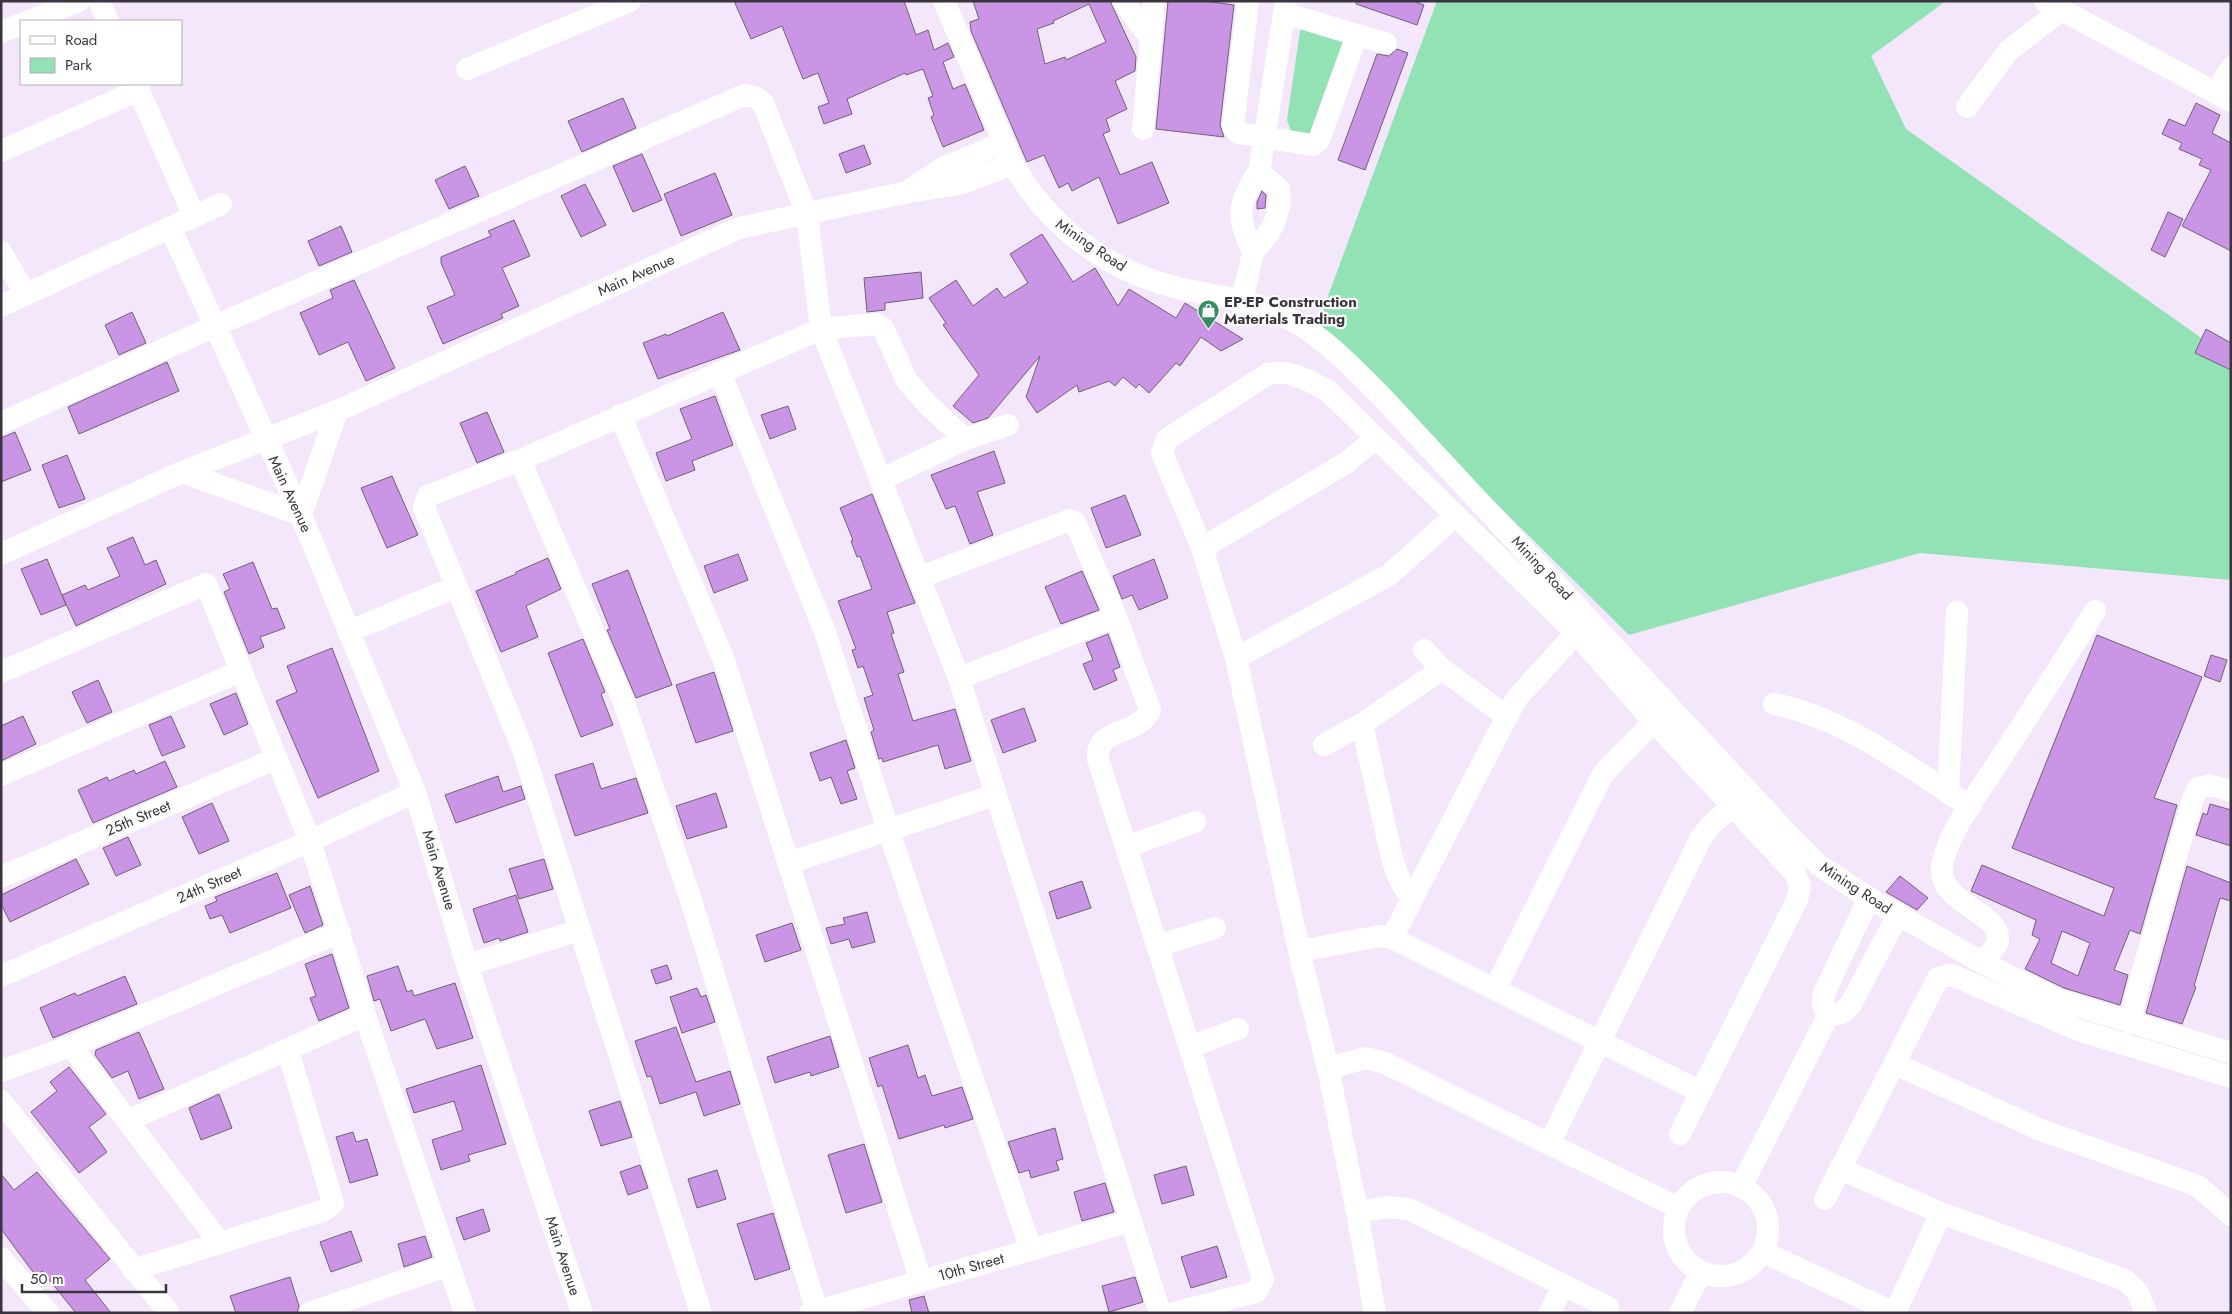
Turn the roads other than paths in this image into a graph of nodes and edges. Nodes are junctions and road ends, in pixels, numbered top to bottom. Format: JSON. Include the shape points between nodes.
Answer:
{"nodes":[{"id":1,"x":79,"y":1,"type":"edge"},
{"id":2,"x":99,"y":1,"type":"edge"},
{"id":3,"x":630,"y":1,"type":"edge"},
{"id":4,"x":944,"y":1,"type":"edge"},
{"id":5,"x":1123,"y":1,"type":"edge"},
{"id":6,"x":1154,"y":1,"type":"edge"},
{"id":7,"x":1248,"y":1,"type":"edge"},
{"id":8,"x":2052,"y":6,"type":"edge"},
{"id":9,"x":1285,"y":7,"type":"edge"},
{"id":10,"x":32,"y":20,"type":"edge"},
{"id":11,"x":108,"y":20,"type":"edge"},
{"id":12,"x":20,"y":24,"type":"edge"},
{"id":13,"x":1,"y":32,"type":"edge"},
{"id":14,"x":1357,"y":35,"type":"junction"},
{"id":15,"x":1151,"y":40,"type":"junction"},
{"id":16,"x":1386,"y":43,"type":"dead end"},
{"id":17,"x":2231,"y":68,"type":"edge"},
{"id":18,"x":467,"y":69,"type":"dead end"},
{"id":19,"x":138,"y":87,"type":"edge"},
{"id":20,"x":2223,"y":97,"type":"edge"},
{"id":21,"x":1967,"y":107,"type":"dead end"},
{"id":22,"x":1143,"y":129,"type":"dead end"},
{"id":23,"x":1266,"y":137,"type":"junction"},
{"id":24,"x":1003,"y":143,"type":"junction"},
{"id":25,"x":1,"y":151,"type":"edge"},
{"id":26,"x":1013,"y":164,"type":"junction"},
{"id":27,"x":1259,"y":172,"type":"junction"},
{"id":28,"x":908,"y":192,"type":"junction"},
{"id":29,"x":222,"y":204,"type":"dead end"},
{"id":30,"x":806,"y":214,"type":"junction"},
{"id":31,"x":194,"y":216,"type":"junction"},
{"id":32,"x":170,"y":227,"type":"junction"},
{"id":33,"x":1,"y":252,"type":"edge"},
{"id":34,"x":1253,"y":252,"type":"junction"},
{"id":35,"x":26,"y":295,"type":"junction"},
{"id":36,"x":1242,"y":302,"type":"junction"},
{"id":37,"x":1,"y":306,"type":"edge"},
{"id":38,"x":215,"y":326,"type":"junction"},
{"id":39,"x":821,"y":330,"type":"junction"},
{"id":40,"x":720,"y":372,"type":"junction"},
{"id":41,"x":336,"y":411,"type":"junction"},
{"id":42,"x":620,"y":416,"type":"junction"},
{"id":43,"x":1,"y":423,"type":"edge"},
{"id":44,"x":1008,"y":425,"type":"dead end"},
{"id":45,"x":265,"y":439,"type":"junction"},
{"id":46,"x":966,"y":439,"type":"junction"},
{"id":47,"x":1375,"y":439,"type":"junction"},
{"id":48,"x":520,"y":460,"type":"junction"},
{"id":49,"x":182,"y":472,"type":"junction"},
{"id":50,"x":881,"y":480,"type":"junction"},
{"id":51,"x":302,"y":515,"type":"junction"},
{"id":52,"x":1454,"y":516,"type":"junction"},
{"id":53,"x":1202,"y":548,"type":"junction"},
{"id":54,"x":1,"y":554,"type":"edge"},
{"id":55,"x":921,"y":577,"type":"junction"},
{"id":56,"x":455,"y":587,"type":"junction"},
{"id":57,"x":2095,"y":611,"type":"dead end"},
{"id":58,"x":1957,"y":612,"type":"dead end"},
{"id":59,"x":1116,"y":618,"type":"junction"},
{"id":60,"x":348,"y":632,"type":"junction"},
{"id":61,"x":1576,"y":634,"type":"junction"},
{"id":62,"x":1424,"y":650,"type":"dead end"},
{"id":63,"x":1236,"y":658,"type":"junction"},
{"id":64,"x":1442,"y":669,"type":"junction"},
{"id":65,"x":241,"y":671,"type":"junction"},
{"id":66,"x":1,"y":672,"type":"edge"},
{"id":67,"x":959,"y":678,"type":"junction"},
{"id":68,"x":1774,"y":704,"type":"dead end"},
{"id":69,"x":1506,"y":716,"type":"junction"},
{"id":70,"x":1654,"y":722,"type":"junction"},
{"id":71,"x":1362,"y":724,"type":"junction"},
{"id":72,"x":1324,"y":745,"type":"dead end"},
{"id":73,"x":275,"y":759,"type":"junction"},
{"id":74,"x":1,"y":775,"type":"edge"},
{"id":75,"x":2230,"y":789,"type":"edge"},
{"id":76,"x":415,"y":792,"type":"junction"},
{"id":77,"x":1948,"y":793,"type":"junction"},
{"id":78,"x":995,"y":795,"type":"junction"},
{"id":79,"x":1732,"y":807,"type":"junction"},
{"id":80,"x":1970,"y":807,"type":"junction"},
{"id":81,"x":1195,"y":822,"type":"dead end"},
{"id":82,"x":888,"y":829,"type":"junction"},
{"id":83,"x":310,"y":841,"type":"junction"},
{"id":84,"x":1126,"y":847,"type":"junction"},
{"id":85,"x":788,"y":863,"type":"junction"},
{"id":86,"x":1,"y":877,"type":"edge"},
{"id":87,"x":1869,"y":898,"type":"junction"},
{"id":88,"x":1411,"y":900,"type":"junction"},
{"id":89,"x":1898,"y":915,"type":"junction"},
{"id":90,"x":1215,"y":928,"type":"dead end"},
{"id":91,"x":580,"y":930,"type":"junction"},
{"id":92,"x":340,"y":932,"type":"junction"},
{"id":93,"x":1392,"y":938,"type":"junction"},
{"id":94,"x":1846,"y":945,"type":"junction"},
{"id":95,"x":1157,"y":946,"type":"junction"},
{"id":96,"x":1299,"y":951,"type":"junction"},
{"id":97,"x":1874,"y":958,"type":"junction"},
{"id":98,"x":1981,"y":962,"type":"junction"},
{"id":99,"x":468,"y":964,"type":"junction"},
{"id":100,"x":1,"y":976,"type":"edge"},
{"id":101,"x":1495,"y":989,"type":"junction"},
{"id":102,"x":365,"y":1015,"type":"junction"},
{"id":103,"x":1828,"y":1016,"type":"junction"},
{"id":104,"x":2130,"y":1023,"type":"junction"},
{"id":105,"x":1238,"y":1029,"type":"dead end"},
{"id":106,"x":1600,"y":1042,"type":"junction"},
{"id":107,"x":71,"y":1046,"type":"junction"},
{"id":108,"x":1190,"y":1047,"type":"junction"},
{"id":109,"x":288,"y":1050,"type":"junction"},
{"id":110,"x":2231,"y":1053,"type":"edge"},
{"id":111,"x":1895,"y":1064,"type":"junction"},
{"id":112,"x":1328,"y":1068,"type":"junction"},
{"id":113,"x":1,"y":1070,"type":"edge"},
{"id":114,"x":2231,"y":1076,"type":"edge"},
{"id":115,"x":1701,"y":1092,"type":"junction"},
{"id":116,"x":1,"y":1101,"type":"edge"},
{"id":117,"x":130,"y":1120,"type":"junction"},
{"id":118,"x":1680,"y":1134,"type":"dead end"},
{"id":119,"x":1549,"y":1144,"type":"junction"},
{"id":120,"x":1840,"y":1169,"type":"junction"},
{"id":121,"x":1741,"y":1186,"type":"junction"},
{"id":122,"x":1825,"y":1199,"type":"dead end"},
{"id":123,"x":1679,"y":1208,"type":"junction"},
{"id":124,"x":1357,"y":1212,"type":"junction"},
{"id":125,"x":1941,"y":1213,"type":"junction"},
{"id":126,"x":2231,"y":1215,"type":"edge"},
{"id":127,"x":1131,"y":1221,"type":"junction"},
{"id":128,"x":220,"y":1243,"type":"junction"},
{"id":129,"x":1031,"y":1250,"type":"junction"},
{"id":130,"x":1762,"y":1252,"type":"junction"},
{"id":131,"x":1,"y":1258,"type":"edge"},
{"id":132,"x":449,"y":1265,"type":"junction"},
{"id":133,"x":133,"y":1270,"type":"junction"},
{"id":134,"x":1701,"y":1272,"type":"junction"},
{"id":135,"x":921,"y":1281,"type":"junction"},
{"id":136,"x":1563,"y":1285,"type":"junction"},
{"id":137,"x":1608,"y":1307,"type":"dead end"},
{"id":138,"x":813,"y":1312,"type":"edge"},
{"id":139,"x":48,"y":1313,"type":"edge"},
{"id":140,"x":169,"y":1313,"type":"edge"},
{"id":141,"x":310,"y":1313,"type":"edge"},
{"id":142,"x":465,"y":1313,"type":"edge"},
{"id":143,"x":582,"y":1313,"type":"edge"},
{"id":144,"x":701,"y":1313,"type":"edge"},
{"id":145,"x":1160,"y":1313,"type":"edge"},
{"id":146,"x":1174,"y":1313,"type":"edge"},
{"id":147,"x":1375,"y":1313,"type":"edge"},
{"id":148,"x":1550,"y":1313,"type":"edge"},
{"id":149,"x":1680,"y":1313,"type":"edge"},
{"id":150,"x":1894,"y":1313,"type":"edge"},
{"id":151,"x":2146,"y":1313,"type":"edge"}],
"edges":[{"from":1,"to":10,"type":"street"},
{"from":2,"to":11,"type":"street"},
{"from":3,"to":18,"type":"street"},
{"from":4,"to":24,"type":"street","name":"Mining Road"},
{"from":5,"to":15,"type":"street"},
{"from":6,"to":15,"type":"street"},
{"from":7,"to":23,"type":"street","via":[[1233,127],[1238,133]]},
{"from":8,"to":20,"type":"street"},
{"from":8,"to":21,"type":"street","via":[[2008,51]]},
{"from":9,"to":14,"type":"street"},
{"from":9,"to":23,"type":"street"},
{"from":12,"to":13,"type":"street"},
{"from":14,"to":16,"type":"street"},
{"from":14,"to":23,"type":"street","via":[[1316,144]]},
{"from":15,"to":22,"type":"street"},
{"from":17,"to":20,"type":"street"},
{"from":19,"to":25,"type":"street"},
{"from":19,"to":31,"type":"street"},
{"from":23,"to":27,"type":"street"},
{"from":24,"to":26,"type":"street","name":"Mining Road"},
{"from":24,"to":28,"type":"street","name":"Main Avenue","via":[[943,168]]},
{"from":26,"to":28,"type":"street","name":"Main Avenue","via":[[960,184]]},
{"from":26,"to":36,"type":"street","name":"Mining Road","via":[[1027,189],[1052,218],[1112,263],[1173,286]]},
{"from":27,"to":34,"type":"street","via":[[1242,203],[1240,215]]},
{"from":27,"to":34,"type":"street","via":[[1279,189],[1280,202],[1268,234]]},
{"from":28,"to":30,"type":"street","name":"Main Avenue"},
{"from":29,"to":31,"type":"street"},
{"from":30,"to":38,"type":"street","via":[[763,103],[744,95]]},
{"from":30,"to":39,"type":"street"},
{"from":30,"to":41,"type":"street","name":"Main Avenue","via":[[739,228]]},
{"from":31,"to":32,"type":"street"},
{"from":32,"to":35,"type":"street"},
{"from":32,"to":38,"type":"street","name":"Main Avenue"},
{"from":33,"to":35,"type":"street"},
{"from":34,"to":36,"type":"street"},
{"from":35,"to":37,"type":"street"},
{"from":36,"to":87,"type":"street","name":"Mining Road","via":[[1272,311],[1301,325],[1344,359],[1796,843],[1820,866]]},
{"from":38,"to":43,"type":"street"},
{"from":38,"to":45,"type":"street","name":"Main Avenue"},
{"from":39,"to":40,"type":"street"},
{"from":39,"to":46,"type":"street","via":[[880,325],[907,381]]},
{"from":39,"to":50,"type":"street"},
{"from":40,"to":42,"type":"street"},
{"from":40,"to":82,"type":"street","via":[[825,632]]},
{"from":41,"to":45,"type":"street","name":"Main Avenue"},
{"from":41,"to":51,"type":"street"},
{"from":42,"to":48,"type":"street"},
{"from":42,"to":85,"type":"street","via":[[724,660]]},
{"from":44,"to":46,"type":"street"},
{"from":45,"to":49,"type":"street","name":"Main Avenue"},
{"from":45,"to":51,"type":"street","name":"Main Avenue"},
{"from":46,"to":50,"type":"street"},
{"from":47,"to":52,"type":"street"},
{"from":47,"to":53,"type":"street","via":[[1346,463]]},
{"from":47,"to":53,"type":"street","via":[[1328,391],[1305,378],[1281,371],[1268,374],[1167,439],[1163,446],[1162,453]]},
{"from":48,"to":56,"type":"street","via":[[428,496],[424,501]]},
{"from":48,"to":138,"type":"street","via":[[623,700],[690,896]]},
{"from":49,"to":51,"type":"street"},
{"from":49,"to":54,"type":"street","name":"Main Avenue"},
{"from":50,"to":55,"type":"street"},
{"from":51,"to":60,"type":"street","name":"Main Avenue"},
{"from":52,"to":61,"type":"street"},
{"from":52,"to":63,"type":"street","via":[[1389,575]]},
{"from":53,"to":63,"type":"street"},
{"from":55,"to":59,"type":"street","via":[[1070,520],[1075,522]]},
{"from":55,"to":67,"type":"street"},
{"from":56,"to":60,"type":"street"},
{"from":56,"to":91,"type":"street","via":[[522,747]]},
{"from":57,"to":80,"type":"street"},
{"from":58,"to":77,"type":"street"},
{"from":59,"to":67,"type":"street"},
{"from":59,"to":84,"type":"street","via":[[1150,710],[1143,722],[1101,741],[1097,748]]},
{"from":60,"to":76,"type":"street","name":"Main Avenue"},
{"from":61,"to":69,"type":"street","via":[[1516,699]]},
{"from":61,"to":70,"type":"street"},
{"from":62,"to":64,"type":"street"},
{"from":63,"to":96,"type":"street"},
{"from":64,"to":69,"type":"street"},
{"from":64,"to":71,"type":"street"},
{"from":65,"to":66,"type":"street","via":[[206,584]]},
{"from":65,"to":73,"type":"street"},
{"from":65,"to":74,"type":"street"},
{"from":67,"to":78,"type":"street"},
{"from":68,"to":77,"type":"street","via":[[1799,709],[1854,734]]},
{"from":69,"to":88,"type":"street"},
{"from":70,"to":79,"type":"street"},
{"from":70,"to":101,"type":"street","via":[[1602,776]]},
{"from":71,"to":72,"type":"street"},
{"from":71,"to":88,"type":"street","via":[[1392,858]]},
{"from":73,"to":83,"type":"street"},
{"from":73,"to":86,"type":"street","name":"25th Street"},
{"from":75,"to":104,"type":"street","via":[[2209,785],[2198,788],[2193,799]]},
{"from":76,"to":83,"type":"street","name":"24th Street"},
{"from":76,"to":99,"type":"street","name":"Main Avenue"},
{"from":77,"to":80,"type":"street"},
{"from":78,"to":82,"type":"street"},
{"from":78,"to":127,"type":"street"},
{"from":79,"to":106,"type":"street","via":[[1711,824],[1701,838]]},
{"from":79,"to":115,"type":"street","via":[[1795,873],[1800,886],[1797,900]]},
{"from":80,"to":98,"type":"street","via":[[1948,846],[1942,868],[1944,884],[1995,927],[1996,945]]},
{"from":81,"to":84,"type":"street"},
{"from":82,"to":85,"type":"street"},
{"from":82,"to":129,"type":"street"},
{"from":83,"to":92,"type":"street"},
{"from":83,"to":100,"type":"street","name":"24th Street"},
{"from":84,"to":95,"type":"street"},
{"from":85,"to":135,"type":"street"},
{"from":87,"to":89,"type":"street","name":"Mining Road"},
{"from":87,"to":94,"type":"street"},
{"from":88,"to":93,"type":"street"},
{"from":89,"to":97,"type":"street"},
{"from":89,"to":98,"type":"street","name":"Mining Road"},
{"from":90,"to":95,"type":"street"},
{"from":91,"to":99,"type":"street"},
{"from":91,"to":144,"type":"street"},
{"from":92,"to":102,"type":"street"},
{"from":92,"to":107,"type":"street"},
{"from":93,"to":96,"type":"street","via":[[1380,936]]},
{"from":93,"to":101,"type":"street"},
{"from":94,"to":97,"type":"street"},
{"from":94,"to":103,"type":"street","via":[[1824,993],[1823,1005]]},
{"from":95,"to":108,"type":"street"},
{"from":96,"to":112,"type":"street"},
{"from":97,"to":103,"type":"street","via":[[1851,1004],[1842,1014]]},
{"from":98,"to":104,"type":"street","name":"Mining Road","via":[[2059,1000]]},
{"from":99,"to":143,"type":"street","name":"Main Avenue"},
{"from":101,"to":106,"type":"street"},
{"from":102,"to":109,"type":"street"},
{"from":102,"to":132,"type":"street"},
{"from":103,"to":121,"type":"street"},
{"from":104,"to":110,"type":"street","name":"Mining Road"},
{"from":105,"to":108,"type":"street"},
{"from":106,"to":115,"type":"street"},
{"from":106,"to":119,"type":"street"},
{"from":107,"to":113,"type":"street"},
{"from":107,"to":117,"type":"street"},
{"from":108,"to":146,"type":"street","via":[[1263,1279],[1256,1292]]},
{"from":109,"to":117,"type":"street"},
{"from":109,"to":128,"type":"street","via":[[333,1203],[324,1210]]},
{"from":111,"to":114,"type":"street","via":[[1938,978],[1948,975],[2078,1030]]},
{"from":111,"to":120,"type":"street"},
{"from":111,"to":126,"type":"street","via":[[2042,1130],[2198,1186]]},
{"from":112,"to":119,"type":"street","via":[[1366,1058],[1385,1063]]},
{"from":112,"to":124,"type":"street"},
{"from":115,"to":118,"type":"street"},
{"from":116,"to":133,"type":"street"},
{"from":117,"to":128,"type":"street"},
{"from":119,"to":123,"type":"street"},
{"from":120,"to":122,"type":"street"},
{"from":120,"to":125,"type":"street"},
{"from":121,"to":123,"type":"street","via":[[1713,1182],[1693,1192]]},
{"from":121,"to":130,"type":"street","via":[[1763,1208],[1768,1222],[1768,1238]]},
{"from":123,"to":134,"type":"street","via":[[1674,1230],[1679,1251]]},
{"from":124,"to":136,"type":"street","via":[[1388,1207],[1409,1209]]},
{"from":124,"to":147,"type":"street"},
{"from":125,"to":150,"type":"street"},
{"from":125,"to":151,"type":"street","via":[[2125,1280],[2137,1291]]},
{"from":127,"to":129,"type":"street","name":"10th Street"},
{"from":127,"to":145,"type":"street"},
{"from":128,"to":133,"type":"street"},
{"from":129,"to":135,"type":"street","name":"10th Street"},
{"from":130,"to":134,"type":"street","via":[[1754,1263],[1729,1276]]},
{"from":130,"to":150,"type":"street"},
{"from":131,"to":139,"type":"street"},
{"from":132,"to":141,"type":"street"},
{"from":132,"to":142,"type":"street"},
{"from":133,"to":140,"type":"street"},
{"from":134,"to":149,"type":"street"},
{"from":135,"to":138,"type":"street","name":"10th Street"},
{"from":136,"to":137,"type":"street"},
{"from":136,"to":148,"type":"street"}]}
